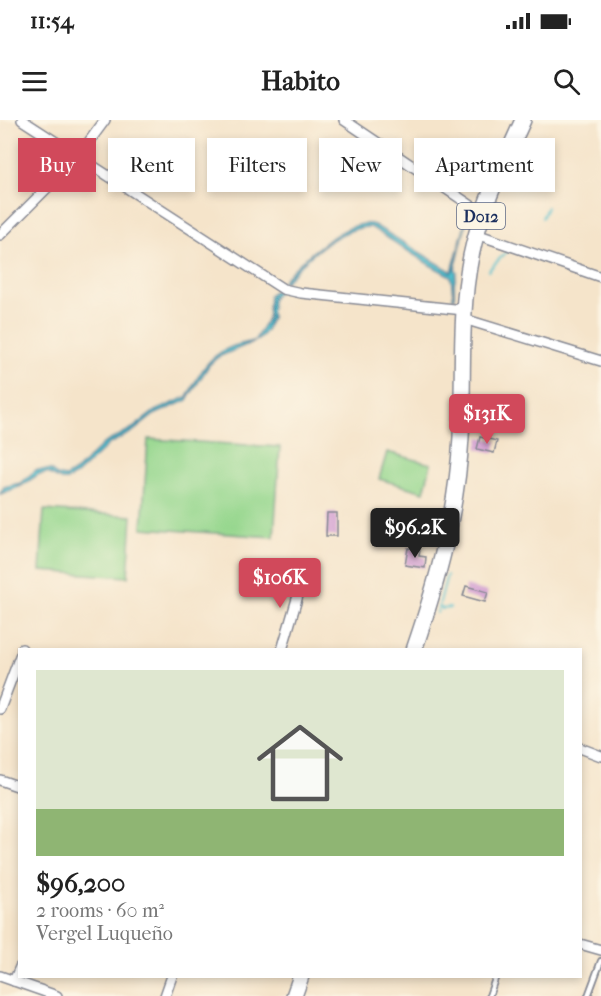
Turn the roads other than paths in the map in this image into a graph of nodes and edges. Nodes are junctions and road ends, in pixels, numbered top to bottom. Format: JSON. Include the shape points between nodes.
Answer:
{"nodes":[{"id":1,"x":22,"y":120,"type":"edge"},
{"id":2,"x":105,"y":120,"type":"edge"},
{"id":3,"x":344,"y":120,"type":"edge"},
{"id":4,"x":519,"y":123,"type":"edge"},
{"id":5,"x":48,"y":138,"type":"edge"},
{"id":6,"x":92,"y":138,"type":"edge"},
{"id":7,"x":96,"y":170,"type":"edge"},
{"id":8,"x":43,"y":192,"type":"edge"},
{"id":9,"x":482,"y":213,"type":"junction"},
{"id":10,"x":476,"y":234,"type":"junction"},
{"id":11,"x":0,"y":235,"type":"edge"},
{"id":12,"x":601,"y":277,"type":"edge"},
{"id":13,"x":464,"y":314,"type":"junction"},
{"id":14,"x":601,"y":361,"type":"edge"},
{"id":15,"x":304,"y":575,"type":"dead end"},
{"id":16,"x":283,"y":648,"type":"edge"},
{"id":17,"x":415,"y":648,"type":"edge"},
{"id":18,"x":18,"y":661,"type":"edge"},
{"id":19,"x":0,"y":709,"type":"edge"},
{"id":20,"x":582,"y":752,"type":"edge"},
{"id":21,"x":601,"y":755,"type":"edge"},
{"id":22,"x":0,"y":780,"type":"edge"},
{"id":23,"x":18,"y":786,"type":"edge"},
{"id":24,"x":582,"y":945,"type":"edge"},
{"id":25,"x":601,"y":950,"type":"edge"},
{"id":26,"x":601,"y":961,"type":"edge"},
{"id":27,"x":18,"y":973,"type":"edge"},
{"id":28,"x":0,"y":976,"type":"edge"},
{"id":29,"x":171,"y":978,"type":"edge"},
{"id":30,"x":300,"y":978,"type":"edge"},
{"id":31,"x":495,"y":978,"type":"edge"},
{"id":32,"x":15,"y":981,"type":"junction"},
{"id":33,"x":57,"y":996,"type":"edge"},
{"id":34,"x":165,"y":996,"type":"edge"},
{"id":35,"x":294,"y":996,"type":"edge"},
{"id":36,"x":489,"y":996,"type":"edge"},
{"id":37,"x":588,"y":996,"type":"edge"}],
"edges":[{"from":1,"to":5,"type":"street"},
{"from":2,"to":6,"type":"street"},
{"from":3,"to":9,"type":"street"},
{"from":4,"to":9,"type":"main road","number":"D012"},
{"from":7,"to":13,"type":"street","via":[[283,289]]},
{"from":8,"to":11,"type":"street"},
{"from":9,"to":10,"type":"main road","number":"D012"},
{"from":10,"to":12,"type":"street"},
{"from":10,"to":13,"type":"main road","number":"D012"},
{"from":13,"to":14,"type":"street"},
{"from":13,"to":17,"type":"main road","number":"D012","via":[[461,439],[454,505],[438,577]]},
{"from":15,"to":16,"type":"street"},
{"from":18,"to":19,"type":"street"},
{"from":20,"to":21,"type":"street"},
{"from":22,"to":23,"type":"street"},
{"from":24,"to":25,"type":"street"},
{"from":26,"to":37,"type":"lane"},
{"from":27,"to":32,"type":"street"},
{"from":28,"to":32,"type":"street"},
{"from":29,"to":34,"type":"street"},
{"from":30,"to":35,"type":"main road"},
{"from":31,"to":36,"type":"lane"},
{"from":32,"to":33,"type":"street"}]}
